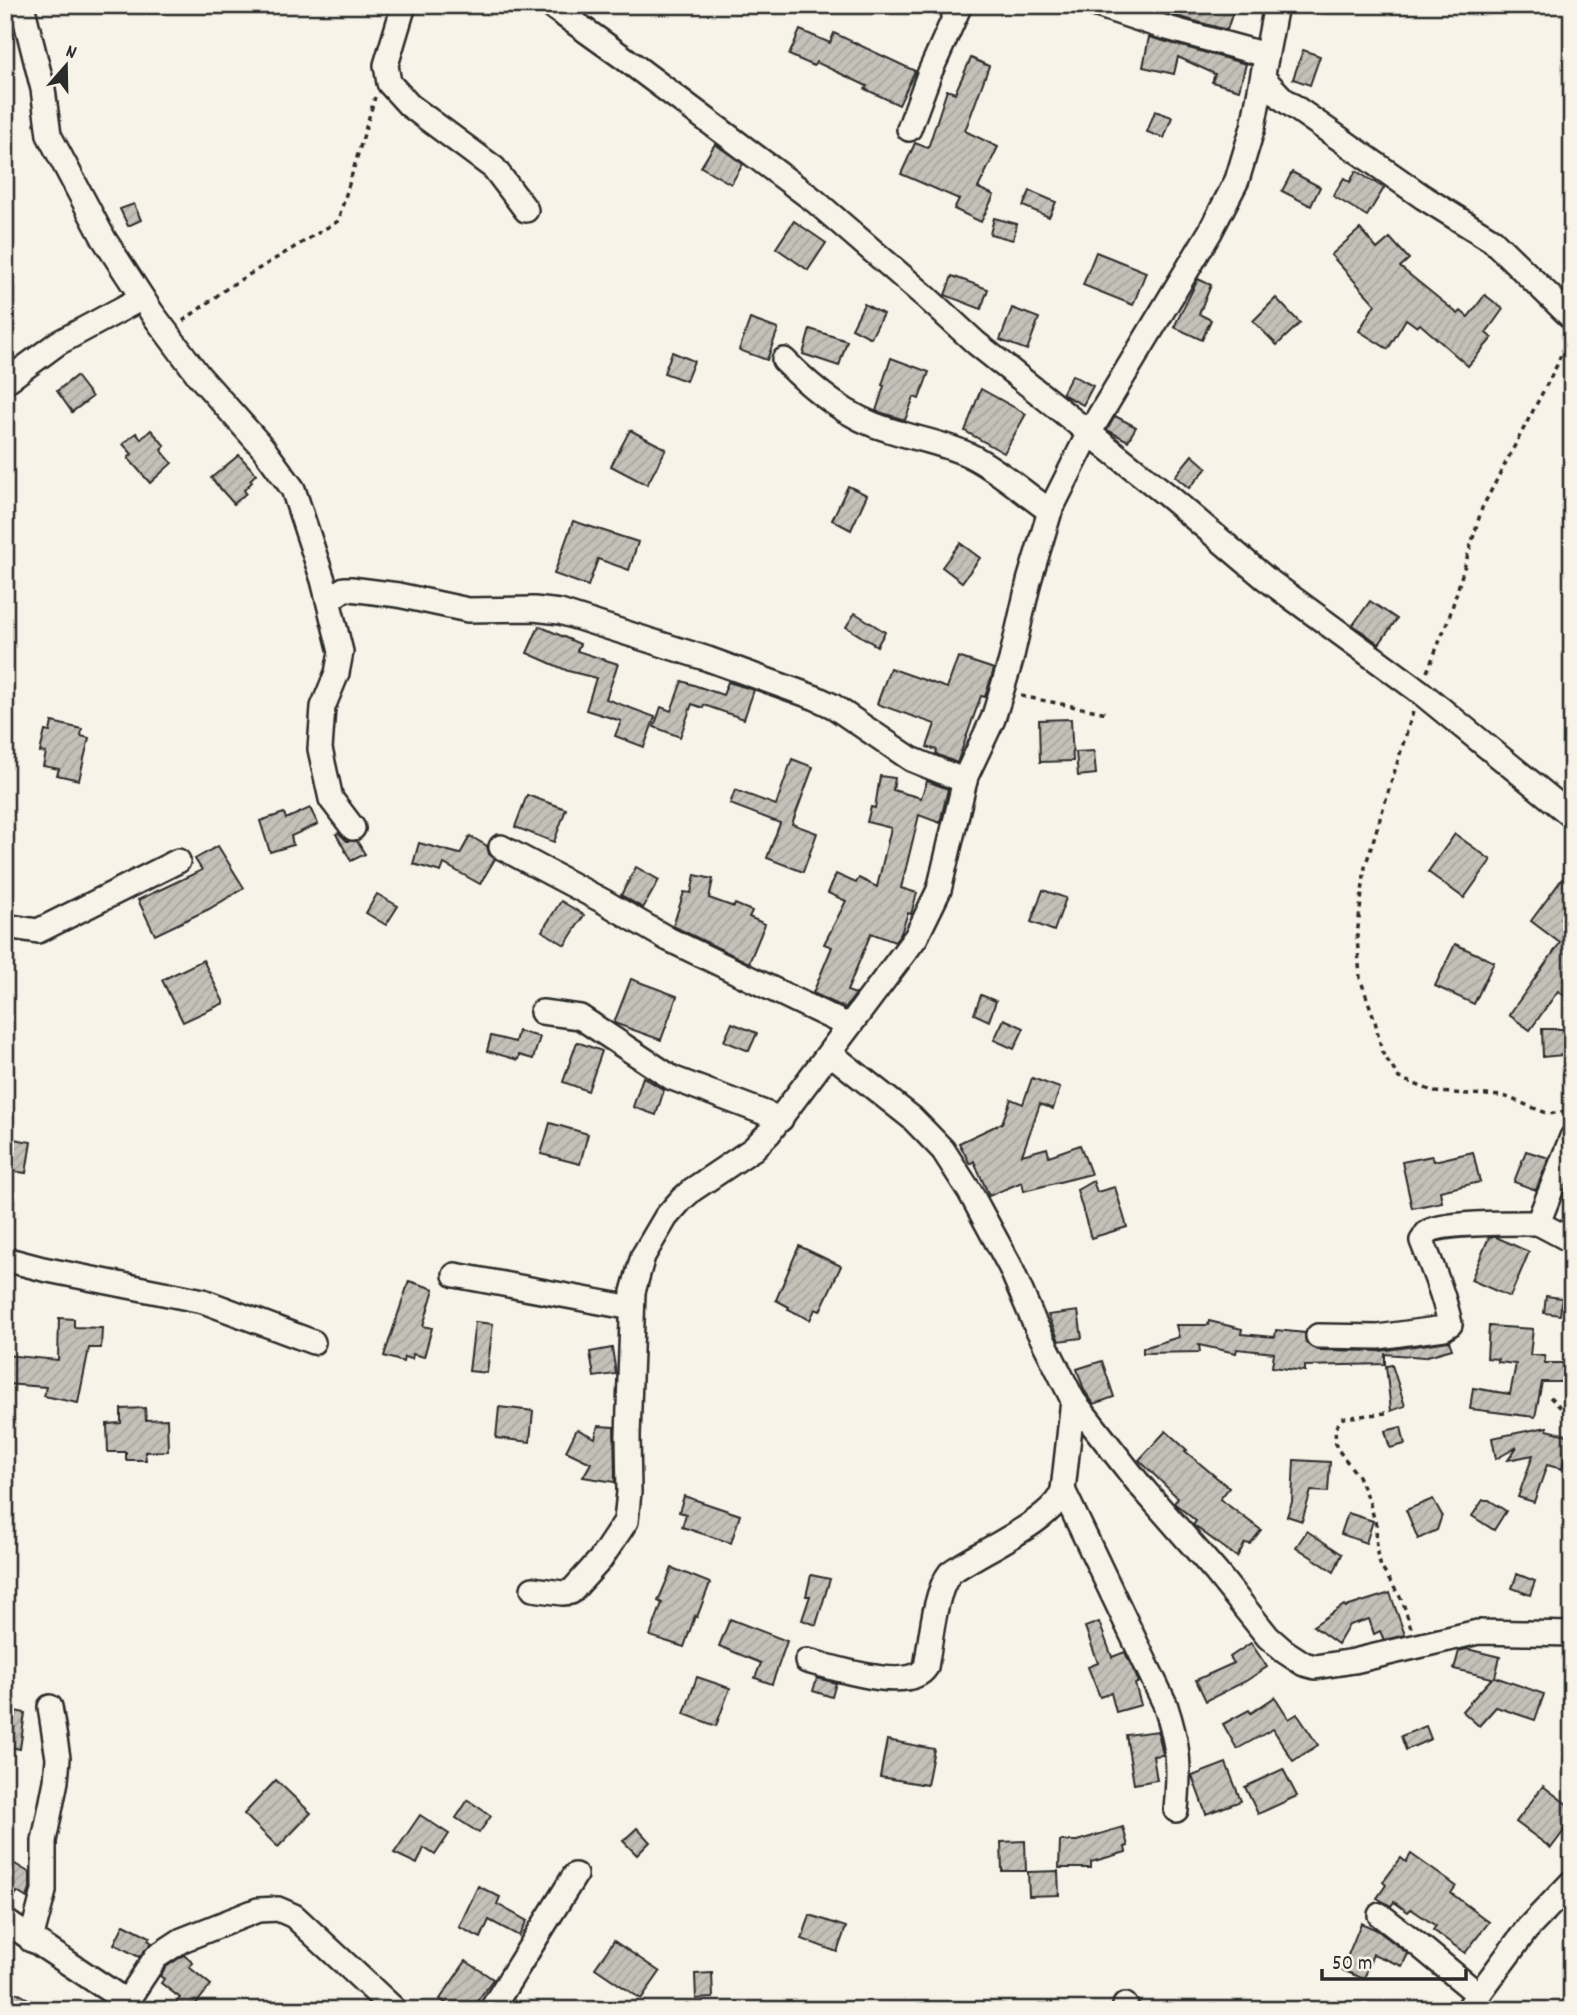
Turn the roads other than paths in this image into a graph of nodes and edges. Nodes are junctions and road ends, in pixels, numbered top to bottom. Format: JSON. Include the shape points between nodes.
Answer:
{"nodes":[{"id":1,"x":22,"y":5,"type":"edge"},
{"id":2,"x":550,"y":5,"type":"edge"},
{"id":3,"x":960,"y":5,"type":"edge"},
{"id":4,"x":1276,"y":5,"type":"edge"},
{"id":5,"x":1105,"y":7,"type":"edge"},
{"id":6,"x":397,"y":12,"type":"edge"},
{"id":7,"x":1266,"y":55,"type":"junction"},
{"id":8,"x":1263,"y":78,"type":"junction"},
{"id":9,"x":909,"y":129,"type":"dead end"},
{"id":10,"x":526,"y":210,"type":"dead end"},
{"id":11,"x":142,"y":298,"type":"junction"},
{"id":12,"x":1570,"y":327,"type":"edge"},
{"id":13,"x":783,"y":360,"type":"dead end"},
{"id":14,"x":5,"y":382,"type":"edge"},
{"id":15,"x":1089,"y":433,"type":"junction"},
{"id":16,"x":1050,"y":511,"type":"junction"},
{"id":17,"x":328,"y":600,"type":"junction"},
{"id":18,"x":965,"y":781,"type":"junction"},
{"id":19,"x":1572,"y":816,"type":"edge"},
{"id":20,"x":353,"y":828,"type":"dead end"},
{"id":21,"x":501,"y":847,"type":"dead end"},
{"id":22,"x":178,"y":861,"type":"dead end"},
{"id":23,"x":5,"y":926,"type":"edge"},
{"id":24,"x":542,"y":1012,"type":"dead end"},
{"id":25,"x":849,"y":1026,"type":"junction"},
{"id":26,"x":830,"y":1053,"type":"junction"},
{"id":27,"x":781,"y":1119,"type":"junction"},
{"id":28,"x":1572,"y":1138,"type":"edge"},
{"id":29,"x":1538,"y":1223,"type":"junction"},
{"id":30,"x":1572,"y":1241,"type":"edge"},
{"id":31,"x":5,"y":1259,"type":"edge"},
{"id":32,"x":455,"y":1275,"type":"dead end"},
{"id":33,"x":632,"y":1308,"type":"junction"},
{"id":34,"x":1318,"y":1336,"type":"dead end"},
{"id":35,"x":313,"y":1342,"type":"dead end"},
{"id":36,"x":1073,"y":1400,"type":"junction"},
{"id":37,"x":1063,"y":1490,"type":"junction"},
{"id":38,"x":533,"y":1589,"type":"dead end"},
{"id":39,"x":1572,"y":1634,"type":"edge"},
{"id":40,"x":807,"y":1661,"type":"dead end"},
{"id":41,"x":50,"y":1707,"type":"dead end"},
{"id":42,"x":1177,"y":1810,"type":"dead end"},
{"id":43,"x":575,"y":1875,"type":"dead end"},
{"id":44,"x":1572,"y":1882,"type":"edge"},
{"id":45,"x":1380,"y":1915,"type":"dead end"},
{"id":46,"x":5,"y":1921,"type":"edge"},
{"id":47,"x":31,"y":1940,"type":"junction"},
{"id":48,"x":1473,"y":2003,"type":"edge"},
{"id":49,"x":124,"y":2006,"type":"edge"},
{"id":50,"x":395,"y":2010,"type":"edge"},
{"id":51,"x":491,"y":2010,"type":"edge"}],
"edges":[{"from":1,"to":11,"type":"street","via":[[49,135],[104,239]]},
{"from":2,"to":15,"type":"street","via":[[816,201],[975,343]]},
{"from":3,"to":9,"type":"street"},
{"from":4,"to":7,"type":"street"},
{"from":5,"to":7,"type":"street"},
{"from":6,"to":10,"type":"street","via":[[386,65],[389,83],[409,105],[480,155]]},
{"from":7,"to":8,"type":"street"},
{"from":8,"to":12,"type":"street","via":[[1283,99],[1492,240]]},
{"from":8,"to":15,"type":"street","via":[[1246,155],[1225,204]]},
{"from":11,"to":14,"type":"street","via":[[58,343]]},
{"from":11,"to":17,"type":"street","via":[[199,376],[293,489]]},
{"from":13,"to":16,"type":"street","via":[[824,397],[860,418],[971,456]]},
{"from":15,"to":16,"type":"street"},
{"from":15,"to":19,"type":"street","via":[[1265,578],[1419,691]]},
{"from":16,"to":18,"type":"street","via":[[1002,692]]},
{"from":17,"to":18,"type":"street","via":[[345,589],[468,610],[560,612],[816,698],[911,759]]},
{"from":17,"to":20,"type":"street","via":[[341,656],[323,706],[320,749],[331,799]]},
{"from":18,"to":25,"type":"street","via":[[930,911],[916,937]]},
{"from":21,"to":25,"type":"street","via":[[668,939]]},
{"from":22,"to":23,"type":"street","via":[[38,931]]},
{"from":24,"to":27,"type":"street","via":[[580,1017],[672,1078]]},
{"from":25,"to":26,"type":"street"},
{"from":26,"to":27,"type":"street"},
{"from":26,"to":36,"type":"street","via":[[912,1118],[951,1160],[1010,1266]]},
{"from":27,"to":33,"type":"street","via":[[753,1149],[692,1190],[666,1217],[643,1256]]},
{"from":28,"to":29,"type":"street"},
{"from":29,"to":30,"type":"street"},
{"from":29,"to":34,"type":"street","via":[[1479,1224],[1427,1233],[1422,1241],[1450,1324],[1444,1328],[1378,1336]]},
{"from":31,"to":35,"type":"street","via":[[203,1301]]},
{"from":32,"to":33,"type":"street"},
{"from":33,"to":38,"type":"street","via":[[626,1521],[600,1560],[570,1592]]},
{"from":36,"to":37,"type":"street"},
{"from":36,"to":39,"type":"street","via":[[1268,1637],[1296,1660],[1322,1667],[1478,1632]]},
{"from":37,"to":40,"type":"street","via":[[1051,1508],[945,1579],[923,1672],[900,1680]]},
{"from":37,"to":42,"type":"street","via":[[1165,1704],[1180,1763]]},
{"from":41,"to":47,"type":"street","via":[[58,1758],[44,1841],[44,1891]]},
{"from":43,"to":51,"type":"street"},
{"from":44,"to":48,"type":"street","via":[[1527,1929]]},
{"from":45,"to":48,"type":"street","via":[[1420,1945]]},
{"from":46,"to":47,"type":"street"},
{"from":47,"to":49,"type":"street"},
{"from":49,"to":50,"type":"street","via":[[163,1950],[258,1910],[278,1909],[294,1916]]}]}
